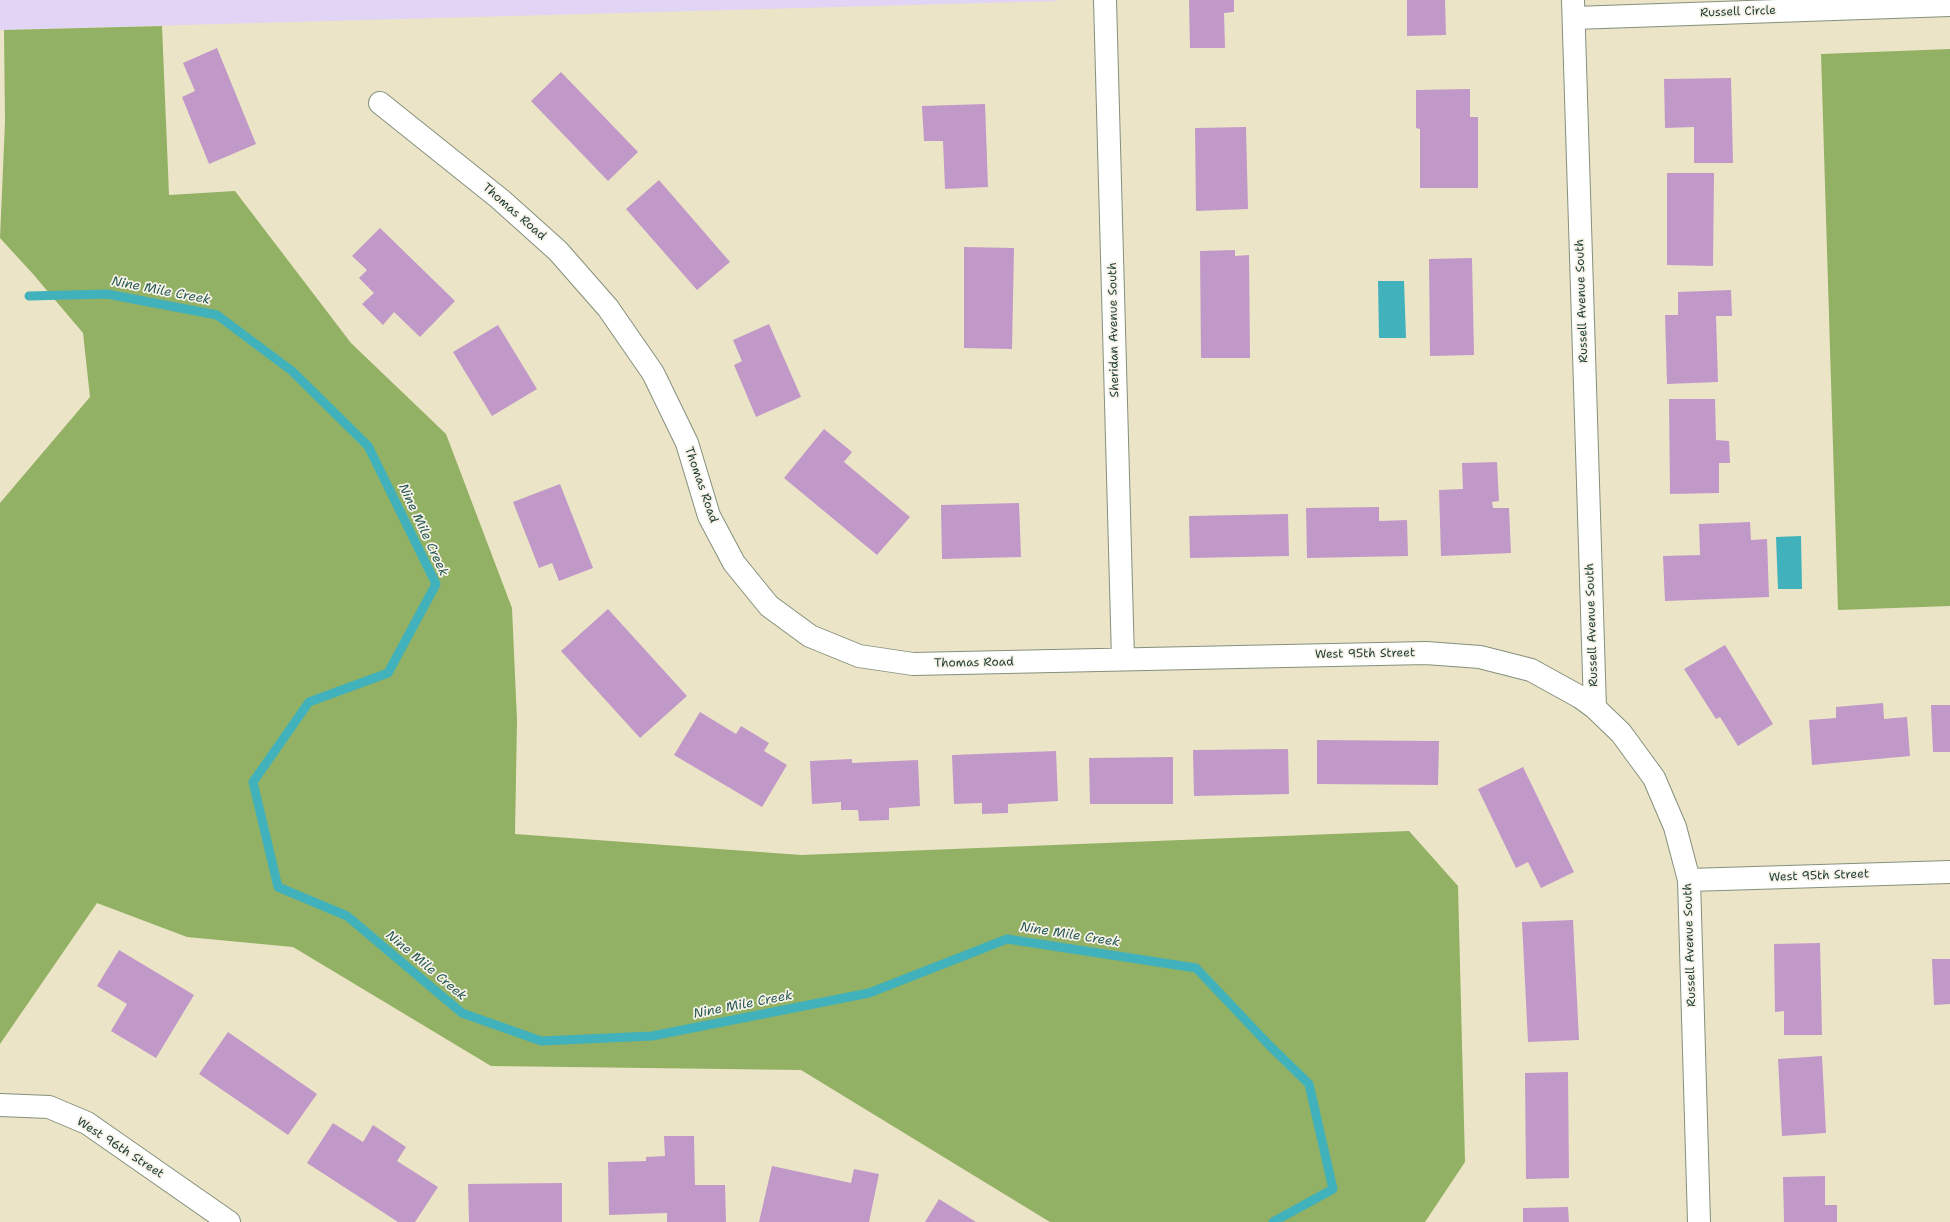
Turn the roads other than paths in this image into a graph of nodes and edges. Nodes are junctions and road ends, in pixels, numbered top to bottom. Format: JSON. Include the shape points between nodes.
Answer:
{"nodes":[{"id":1,"x":1105,"y":0,"type":"edge"},
{"id":2,"x":1950,"y":5,"type":"edge"},
{"id":3,"x":1573,"y":9,"type":"edge"},
{"id":4,"x":380,"y":103,"type":"dead end"},
{"id":5,"x":1123,"y":659,"type":"junction"},
{"id":6,"x":1595,"y":708,"type":"junction"},
{"id":7,"x":1950,"y":872,"type":"edge"},
{"id":8,"x":1689,"y":880,"type":"junction"},
{"id":9,"x":0,"y":1105,"type":"edge"},
{"id":10,"x":229,"y":1222,"type":"edge"},
{"id":11,"x":1699,"y":1222,"type":"edge"}],
"edges":[{"from":1,"to":5,"type":"street","name":"Sheridan Avenue South"},
{"from":2,"to":3,"type":"street","name":"Russell Circle"},
{"from":3,"to":6,"type":"street","name":"Russell Avenue South"},
{"from":4,"to":5,"type":"street","name":"Thomas Road","via":[[500,199],[558,251],[608,308],[653,373],[687,443],[709,516],[734,563],[769,606],[810,636],[859,656],[913,664]]},
{"from":5,"to":6,"type":"street","name":"West 95th Street","via":[[1426,653],[1480,656],[1531,670]]},
{"from":6,"to":8,"type":"street","name":"Russell Avenue South","via":[[1621,733],[1654,778],[1676,827]]},
{"from":7,"to":8,"type":"street","name":"West 95th Street"},
{"from":8,"to":11,"type":"street","name":"Russell Avenue South"},
{"from":9,"to":10,"type":"street","name":"West 96th Street","via":[[50,1107],[87,1124]]}]}
